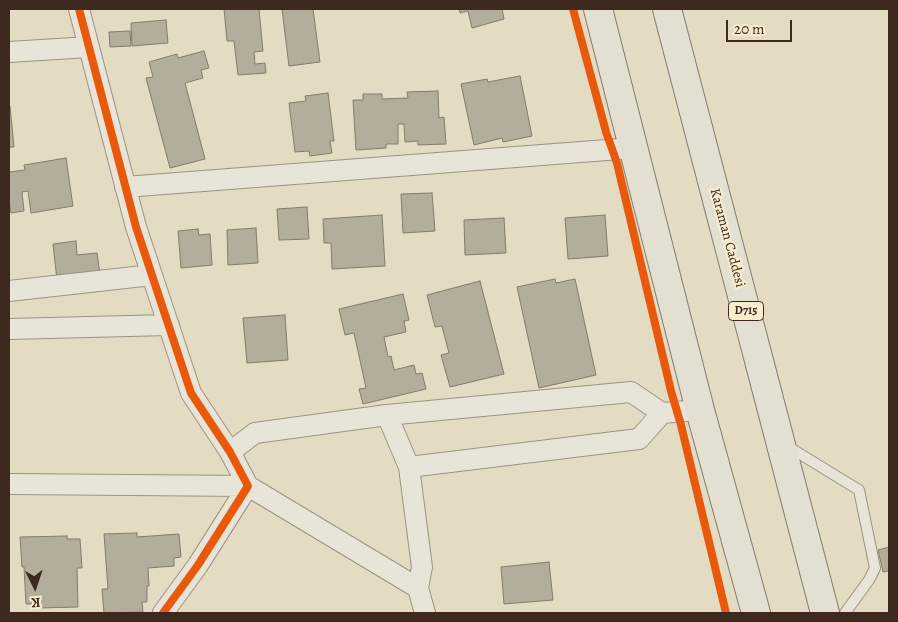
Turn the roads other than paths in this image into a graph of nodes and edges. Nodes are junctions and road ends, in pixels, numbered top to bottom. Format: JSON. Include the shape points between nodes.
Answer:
{"nodes":[{"id":1,"x":79,"y":9,"type":"edge"},
{"id":2,"x":598,"y":9,"type":"edge"},
{"id":3,"x":667,"y":9,"type":"edge"},
{"id":4,"x":89,"y":47,"type":"junction"},
{"id":5,"x":9,"y":52,"type":"edge"},
{"id":6,"x":633,"y":148,"type":"junction"},
{"id":7,"x":125,"y":186,"type":"junction"},
{"id":8,"x":152,"y":275,"type":"junction"},
{"id":9,"x":9,"y":291,"type":"edge"},
{"id":10,"x":169,"y":325,"type":"junction"},
{"id":11,"x":9,"y":329,"type":"edge"},
{"id":12,"x":700,"y":410,"type":"junction"},
{"id":13,"x":662,"y":413,"type":"junction"},
{"id":14,"x":388,"y":415,"type":"junction"},
{"id":15,"x":781,"y":442,"type":"junction"},
{"id":16,"x":230,"y":452,"type":"junction"},
{"id":17,"x":410,"y":467,"type":"junction"},
{"id":18,"x":9,"y":484,"type":"edge"},
{"id":19,"x":248,"y":486,"type":"junction"},
{"id":20,"x":418,"y":588,"type":"junction"},
{"id":21,"x":163,"y":613,"type":"edge"},
{"id":22,"x":425,"y":613,"type":"edge"},
{"id":23,"x":756,"y":613,"type":"edge"},
{"id":24,"x":825,"y":613,"type":"edge"},
{"id":25,"x":845,"y":613,"type":"edge"}],
"edges":[{"from":1,"to":4,"type":"street"},
{"from":2,"to":6,"type":"highway"},
{"from":3,"to":15,"type":"highway","name":"Karaman Caddesi","number":"D715"},
{"from":4,"to":5,"type":"street"},
{"from":4,"to":7,"type":"street"},
{"from":6,"to":7,"type":"street"},
{"from":6,"to":12,"type":"highway"},
{"from":7,"to":8,"type":"street"},
{"from":8,"to":9,"type":"street"},
{"from":8,"to":10,"type":"street"},
{"from":10,"to":11,"type":"street"},
{"from":10,"to":16,"type":"street","via":[[191,393]]},
{"from":12,"to":13,"type":"street"},
{"from":12,"to":23,"type":"highway"},
{"from":13,"to":14,"type":"street","via":[[630,392]]},
{"from":13,"to":17,"type":"street","via":[[639,439]]},
{"from":14,"to":16,"type":"street","via":[[255,433]]},
{"from":14,"to":17,"type":"street"},
{"from":15,"to":24,"type":"highway","name":"Karaman Caddesi","number":"D715"},
{"from":15,"to":25,"type":"lane","via":[[859,490],[875,568]]},
{"from":16,"to":19,"type":"street"},
{"from":17,"to":20,"type":"street","via":[[422,566]]},
{"from":18,"to":19,"type":"street"},
{"from":19,"to":20,"type":"street"},
{"from":19,"to":21,"type":"street"},
{"from":20,"to":22,"type":"street"}]}
